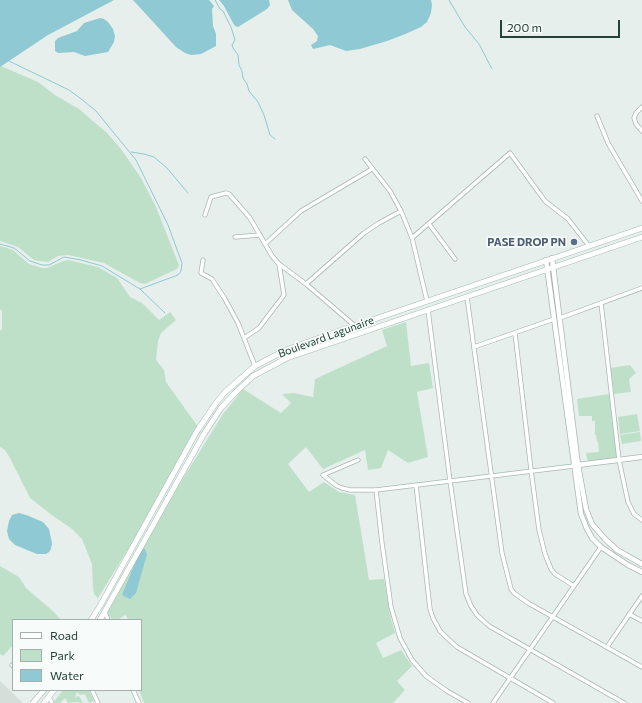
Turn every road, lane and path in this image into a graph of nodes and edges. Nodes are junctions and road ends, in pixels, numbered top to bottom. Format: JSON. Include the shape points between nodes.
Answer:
{"nodes":[{"id":1,"x":642,"y":107,"type":"edge"},
{"id":2,"x":598,"y":116,"type":"dead end"},
{"id":3,"x":642,"y":131,"type":"edge"},
{"id":4,"x":365,"y":159,"type":"dead end"},
{"id":5,"x":372,"y":169,"type":"junction"},
{"id":6,"x":642,"y":201,"type":"edge"},
{"id":7,"x":401,"y":211,"type":"junction"},
{"id":8,"x":205,"y":215,"type":"dead end"},
{"id":9,"x":429,"y":224,"type":"junction"},
{"id":10,"x":642,"y":228,"type":"edge"},
{"id":11,"x":260,"y":235,"type":"junction"},
{"id":12,"x":235,"y":237,"type":"dead end"},
{"id":13,"x":642,"y":237,"type":"edge"},
{"id":14,"x":412,"y":238,"type":"junction"},
{"id":15,"x":265,"y":244,"type":"junction"},
{"id":16,"x":589,"y":246,"type":"junction"},
{"id":17,"x":552,"y":258,"type":"junction"},
{"id":18,"x":203,"y":260,"type":"dead end"},
{"id":19,"x":455,"y":260,"type":"dead end"},
{"id":20,"x":546,"y":260,"type":"junction"},
{"id":21,"x":279,"y":264,"type":"junction"},
{"id":22,"x":553,"y":268,"type":"junction"},
{"id":23,"x":547,"y":270,"type":"junction"},
{"id":24,"x":306,"y":284,"type":"junction"},
{"id":25,"x":642,"y":288,"type":"edge"},
{"id":26,"x":467,"y":297,"type":"junction"},
{"id":27,"x":427,"y":301,"type":"junction"},
{"id":28,"x":601,"y":303,"type":"junction"},
{"id":29,"x":428,"y":310,"type":"junction"},
{"id":30,"x":560,"y":318,"type":"junction"},
{"id":31,"x":554,"y":319,"type":"junction"},
{"id":32,"x":355,"y":326,"type":"junction"},
{"id":33,"x":515,"y":333,"type":"junction"},
{"id":34,"x":244,"y":338,"type":"junction"},
{"id":35,"x":474,"y":347,"type":"junction"},
{"id":36,"x":255,"y":366,"type":"junction"},
{"id":37,"x":642,"y":457,"type":"edge"},
{"id":38,"x":358,"y":460,"type":"dead end"},
{"id":39,"x":619,"y":460,"type":"junction"},
{"id":40,"x":576,"y":465,"type":"junction"},
{"id":41,"x":531,"y":470,"type":"junction"},
{"id":42,"x":492,"y":477,"type":"junction"},
{"id":43,"x":450,"y":481,"type":"junction"},
{"id":44,"x":416,"y":485,"type":"junction"},
{"id":45,"x":376,"y":490,"type":"junction"},
{"id":46,"x":642,"y":520,"type":"edge"},
{"id":47,"x":601,"y":547,"type":"junction"},
{"id":48,"x":642,"y":564,"type":"edge"},
{"id":49,"x":642,"y":572,"type":"edge"},
{"id":50,"x":574,"y":586,"type":"junction"},
{"id":51,"x":642,"y":596,"type":"edge"},
{"id":52,"x":105,"y":611,"type":"junction"},
{"id":53,"x":630,"y":614,"type":"junction"},
{"id":54,"x":553,"y":617,"type":"junction"},
{"id":55,"x":92,"y":619,"type":"edge"},
{"id":56,"x":101,"y":619,"type":"edge"},
{"id":57,"x":108,"y":619,"type":"edge"},
{"id":58,"x":642,"y":621,"type":"edge"},
{"id":59,"x":607,"y":647,"type":"junction"},
{"id":60,"x":530,"y":649,"type":"junction"},
{"id":61,"x":642,"y":667,"type":"edge"},
{"id":62,"x":510,"y":679,"type":"junction"},
{"id":63,"x":42,"y":691,"type":"edge"},
{"id":64,"x":53,"y":691,"type":"edge"},
{"id":65,"x":92,"y":691,"type":"edge"},
{"id":66,"x":133,"y":691,"type":"edge"},
{"id":67,"x":49,"y":697,"type":"junction"},
{"id":68,"x":33,"y":703,"type":"edge"},
{"id":69,"x":44,"y":703,"type":"edge"},
{"id":70,"x":52,"y":703,"type":"edge"},
{"id":71,"x":98,"y":703,"type":"edge"},
{"id":72,"x":138,"y":703,"type":"edge"},
{"id":73,"x":468,"y":703,"type":"edge"},
{"id":74,"x":493,"y":703,"type":"edge"},
{"id":75,"x":552,"y":703,"type":"edge"},
{"id":76,"x":624,"y":703,"type":"edge"}],
"edges":[{"from":1,"to":3,"type":"street","via":[[634,118]]},
{"from":2,"to":6,"type":"street","via":[[608,143]]},
{"from":4,"to":5,"type":"street"},
{"from":5,"to":7,"type":"street","via":[[390,191]]},
{"from":5,"to":15,"type":"street","via":[[301,211]]},
{"from":7,"to":14,"type":"street"},
{"from":7,"to":24,"type":"street","via":[[364,233]]},
{"from":8,"to":11,"type":"street","via":[[211,197],[228,194],[250,218]]},
{"from":9,"to":14,"type":"street"},
{"from":9,"to":16,"type":"street","via":[[510,153],[545,201],[568,219]]},
{"from":9,"to":19,"type":"street"},
{"from":10,"to":16,"type":"main road","name":"Boulevard Lagunaire"},
{"from":11,"to":12,"type":"street"},
{"from":11,"to":15,"type":"street"},
{"from":13,"to":22,"type":"main road","name":"Boulevard Lagunaire"},
{"from":14,"to":27,"type":"street"},
{"from":15,"to":21,"type":"street"},
{"from":16,"to":17,"type":"main road","name":"Boulevard Lagunaire"},
{"from":17,"to":20,"type":"main road","name":"Boulevard Lagunaire"},
{"from":17,"to":22,"type":"street"},
{"from":18,"to":34,"type":"street","via":[[201,273],[212,278]]},
{"from":20,"to":23,"type":"street"},
{"from":20,"to":27,"type":"main road","name":"Boulevard Lagunaire"},
{"from":21,"to":24,"type":"street"},
{"from":21,"to":34,"type":"street","via":[[284,295],[259,328]]},
{"from":22,"to":23,"type":"main road","name":"Boulevard Lagunaire"},
{"from":22,"to":30,"type":"street"},
{"from":23,"to":26,"type":"main road","name":"Boulevard Lagunaire"},
{"from":23,"to":31,"type":"street"},
{"from":24,"to":32,"type":"street"},
{"from":25,"to":28,"type":"street"},
{"from":26,"to":29,"type":"main road","name":"Boulevard Lagunaire"},
{"from":26,"to":35,"type":"street"},
{"from":27,"to":32,"type":"main road","name":"Boulevard Lagunaire"},
{"from":28,"to":30,"type":"street"},
{"from":28,"to":39,"type":"street"},
{"from":29,"to":43,"type":"street"},
{"from":29,"to":52,"type":"main road","name":"Boulevard Lagunaire","via":[[287,358],[254,376],[241,387],[204,434]]},
{"from":30,"to":40,"type":"street"},
{"from":31,"to":33,"type":"street"},
{"from":31,"to":40,"type":"street"},
{"from":32,"to":36,"type":"main road","name":"Boulevard Lagunaire","via":[[286,350]]},
{"from":33,"to":35,"type":"street"},
{"from":33,"to":41,"type":"street"},
{"from":34,"to":36,"type":"street"},
{"from":35,"to":42,"type":"street"},
{"from":36,"to":55,"type":"main road","name":"Boulevard Lagunaire","via":[[224,393],[197,431]]},
{"from":37,"to":39,"type":"street"},
{"from":38,"to":45,"type":"street","via":[[324,475],[342,488]]},
{"from":39,"to":40,"type":"street"},
{"from":39,"to":46,"type":"street","via":[[628,502],[634,514]]},
{"from":40,"to":41,"type":"street"},
{"from":40,"to":47,"type":"street","via":[[579,506],[583,521],[592,538]]},
{"from":40,"to":48,"type":"street","via":[[592,524],[617,550]]},
{"from":41,"to":42,"type":"street"},
{"from":41,"to":50,"type":"street","via":[[539,530],[548,563],[555,574]]},
{"from":42,"to":43,"type":"street"},
{"from":42,"to":54,"type":"street","via":[[502,553],[511,589],[528,603]]},
{"from":43,"to":44,"type":"street"},
{"from":43,"to":60,"type":"street","via":[[466,594],[471,606],[489,626]]},
{"from":44,"to":45,"type":"street"},
{"from":44,"to":62,"type":"street","via":[[433,618],[446,637],[457,646]]},
{"from":45,"to":73,"type":"street","via":[[391,607],[400,638],[412,660],[426,676]]},
{"from":47,"to":49,"type":"street"},
{"from":47,"to":50,"type":"street"},
{"from":50,"to":54,"type":"street"},
{"from":51,"to":53,"type":"street"},
{"from":52,"to":56,"type":"main road","name":"Boulevard Lagunaire"},
{"from":52,"to":57,"type":"street"},
{"from":53,"to":58,"type":"street"},
{"from":53,"to":59,"type":"street"},
{"from":54,"to":59,"type":"street"},
{"from":54,"to":60,"type":"street"},
{"from":59,"to":61,"type":"street"},
{"from":60,"to":62,"type":"street"},
{"from":60,"to":76,"type":"street"},
{"from":62,"to":74,"type":"street"},
{"from":62,"to":75,"type":"street"},
{"from":63,"to":68,"type":"main road"},
{"from":64,"to":67,"type":"main road"},
{"from":65,"to":71,"type":"street"},
{"from":66,"to":72,"type":"street"},
{"from":67,"to":69,"type":"main road"},
{"from":67,"to":70,"type":"street"}]}
